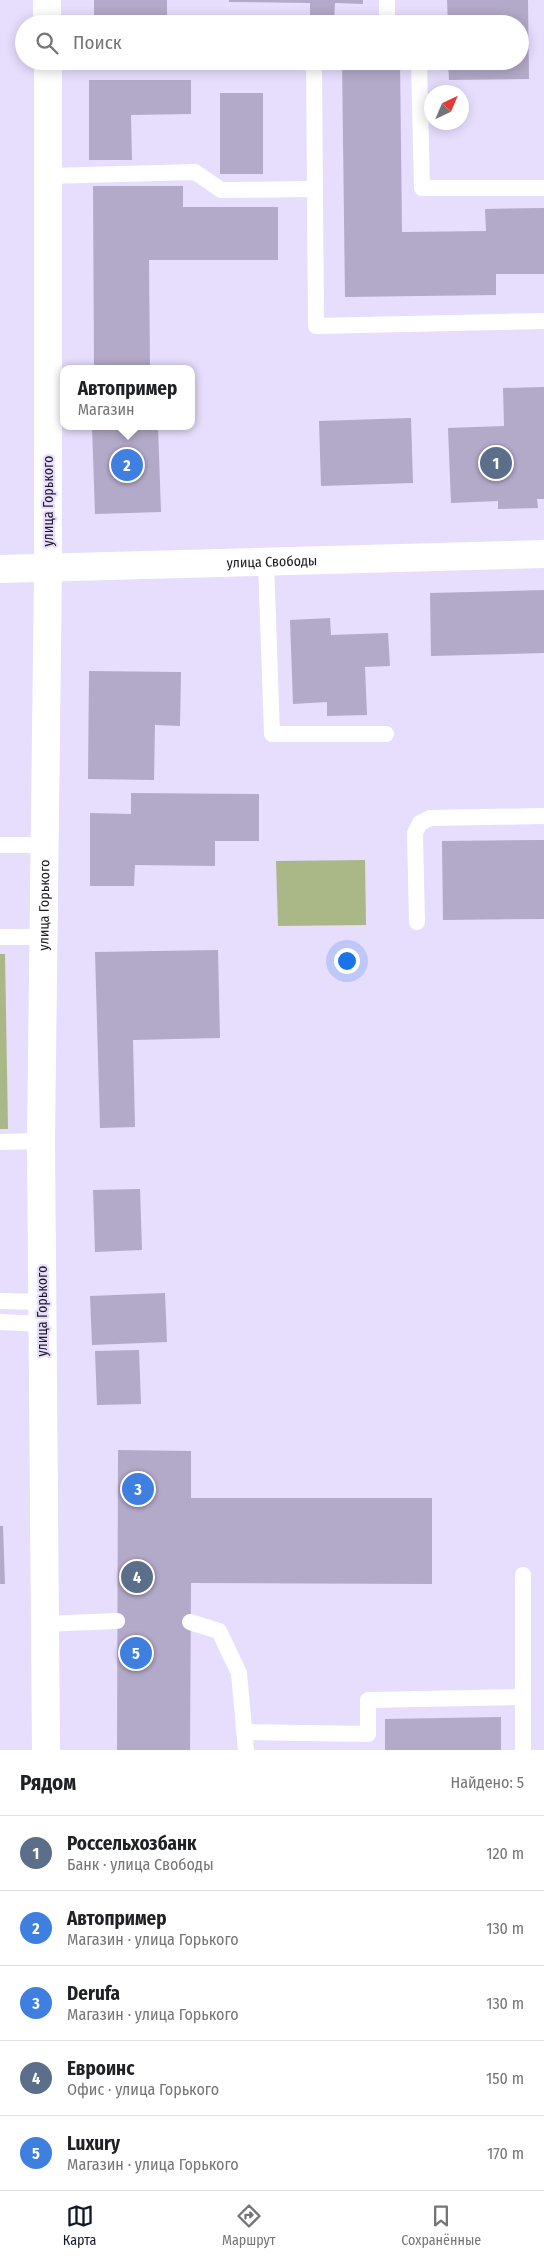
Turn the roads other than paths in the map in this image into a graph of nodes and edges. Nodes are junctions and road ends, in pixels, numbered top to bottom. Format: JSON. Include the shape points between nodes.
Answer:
{"nodes":[{"id":1,"x":46,"y":0,"type":"edge"},
{"id":2,"x":387,"y":0,"type":"edge"},
{"id":3,"x":47,"y":15,"type":"edge"},
{"id":4,"x":387,"y":15,"type":"edge"},
{"id":5,"x":48,"y":70,"type":"edge"},
{"id":6,"x":314,"y":70,"type":"edge"},
{"id":7,"x":419,"y":70,"type":"edge"},
{"id":8,"x":47,"y":176,"type":"junction"},
{"id":9,"x":544,"y":188,"type":"edge"},
{"id":10,"x":315,"y":189,"type":"junction"},
{"id":11,"x":544,"y":321,"type":"edge"},
{"id":12,"x":544,"y":554,"type":"edge"},
{"id":13,"x":266,"y":562,"type":"junction"},
{"id":14,"x":0,"y":569,"type":"edge"},
{"id":15,"x":48,"y":569,"type":"junction"},
{"id":16,"x":386,"y":734,"type":"dead end"},
{"id":17,"x":544,"y":816,"type":"edge"},
{"id":18,"x":44,"y":844,"type":"junction"},
{"id":19,"x":0,"y":845,"type":"edge"},
{"id":20,"x":416,"y":922,"type":"dead end"},
{"id":21,"x":0,"y":937,"type":"edge"},
{"id":22,"x":43,"y":937,"type":"junction"},
{"id":23,"x":41,"y":1141,"type":"junction"},
{"id":24,"x":0,"y":1142,"type":"edge"},
{"id":25,"x":0,"y":1301,"type":"edge"},
{"id":26,"x":42,"y":1313,"type":"junction"},
{"id":27,"x":0,"y":1322,"type":"edge"},
{"id":28,"x":523,"y":1575,"type":"dead end"},
{"id":29,"x":117,"y":1622,"type":"dead end"},
{"id":30,"x":190,"y":1622,"type":"dead end"},
{"id":31,"x":44,"y":1624,"type":"junction"},
{"id":32,"x":523,"y":1697,"type":"junction"},
{"id":33,"x":246,"y":1732,"type":"junction"},
{"id":34,"x":46,"y":1750,"type":"edge"},
{"id":35,"x":246,"y":1750,"type":"edge"},
{"id":36,"x":523,"y":1750,"type":"edge"}],
"edges":[{"from":1,"to":3,"type":"street"},
{"from":2,"to":4,"type":"lane"},
{"from":5,"to":8,"type":"street","name":"улица Горького"},
{"from":6,"to":10,"type":"lane"},
{"from":7,"to":9,"type":"lane","via":[[422,188]]},
{"from":8,"to":10,"type":"lane","via":[[195,172],[221,190]]},
{"from":8,"to":15,"type":"street","name":"улица Горького"},
{"from":10,"to":11,"type":"lane","via":[[316,326]]},
{"from":12,"to":13,"type":"street","name":"улица Свободы"},
{"from":13,"to":15,"type":"street","name":"улица Свободы"},
{"from":13,"to":16,"type":"lane","via":[[272,734]]},
{"from":14,"to":15,"type":"street","name":"улица Свободы"},
{"from":15,"to":18,"type":"street","name":"улица Горького"},
{"from":17,"to":20,"type":"lane","via":[[430,818],[420,823],[415,833]]},
{"from":18,"to":19,"type":"lane"},
{"from":18,"to":22,"type":"street","name":"улица Горького"},
{"from":21,"to":22,"type":"lane"},
{"from":22,"to":23,"type":"street","name":"улица Горького"},
{"from":23,"to":24,"type":"lane"},
{"from":23,"to":26,"type":"street","name":"улица Горького"},
{"from":25,"to":26,"type":"lane"},
{"from":26,"to":27,"type":"lane"},
{"from":26,"to":31,"type":"street","name":"улица Горького"},
{"from":28,"to":32,"type":"lane"},
{"from":29,"to":31,"type":"lane"},
{"from":30,"to":33,"type":"lane","via":[[219,1631],[239,1673]]},
{"from":31,"to":34,"type":"street","name":"улица Горького"},
{"from":32,"to":33,"type":"lane","via":[[368,1700],[368,1734]]},
{"from":32,"to":36,"type":"lane"},
{"from":33,"to":35,"type":"lane"}]}
